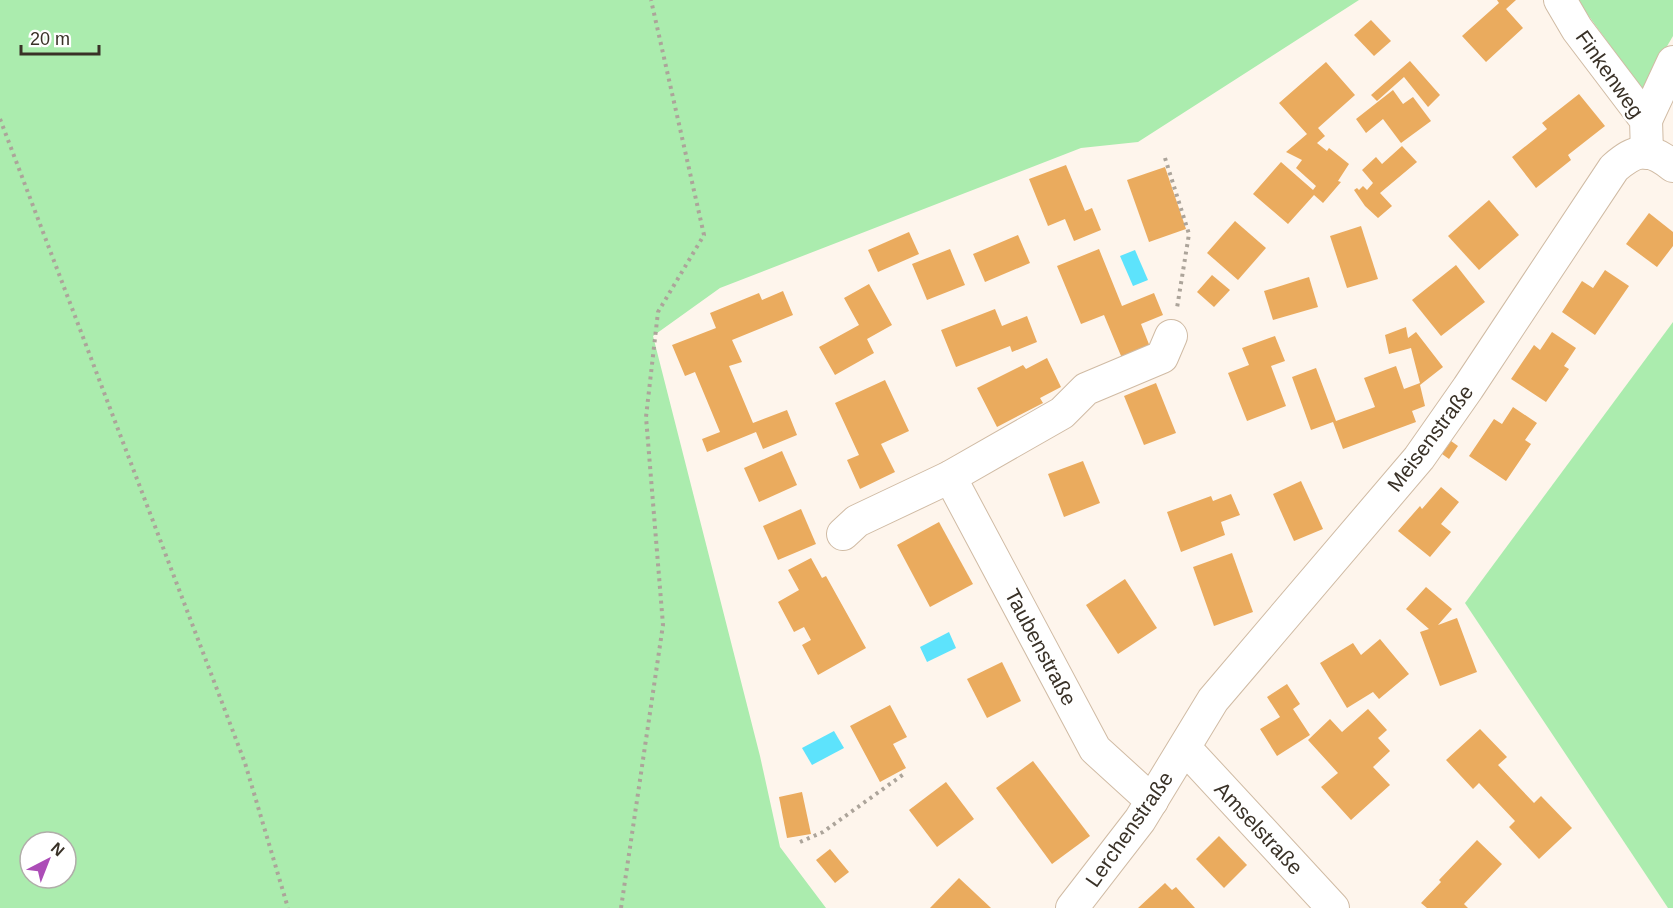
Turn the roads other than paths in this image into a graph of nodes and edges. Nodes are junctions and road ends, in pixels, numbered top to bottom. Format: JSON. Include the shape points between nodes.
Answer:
{"nodes":[{"id":1,"x":1560,"y":0,"type":"edge"},
{"id":2,"x":1673,"y":62,"type":"edge"},
{"id":3,"x":1646,"y":120,"type":"junction"},
{"id":4,"x":1660,"y":159,"type":"edge"},
{"id":5,"x":1174,"y":322,"type":"road end"},
{"id":6,"x":950,"y":477,"type":"junction"},
{"id":7,"x":843,"y":534,"type":"dead end"},
{"id":8,"x":1185,"y":748,"type":"junction"},
{"id":9,"x":1152,"y":801,"type":"junction"},
{"id":10,"x":1072,"y":908,"type":"edge"},
{"id":11,"x":1333,"y":908,"type":"edge"}],
"edges":[{"from":1,"to":3,"type":"street","name":"Finkenweg","via":[[1577,29]]},
{"from":2,"to":3,"type":"street"},
{"from":3,"to":4,"type":"street","name":"Finkenweg"},
{"from":4,"to":8,"type":"street","name":"Meisenstraße","via":[[1631,154],[1614,168],[1419,458],[1213,700]]},
{"from":5,"to":6,"type":"street","via":[[1162,357],[1086,389],[1062,413]]},
{"from":6,"to":7,"type":"street","via":[[857,521]]},
{"from":6,"to":9,"type":"street","name":"Taubenstraße","via":[[1095,749]]},
{"from":8,"to":9,"type":"street","name":"Lerchenstraße"},
{"from":8,"to":11,"type":"street","name":"Amselstraße"},
{"from":9,"to":10,"type":"street","name":"Lerchenstraße"}]}
